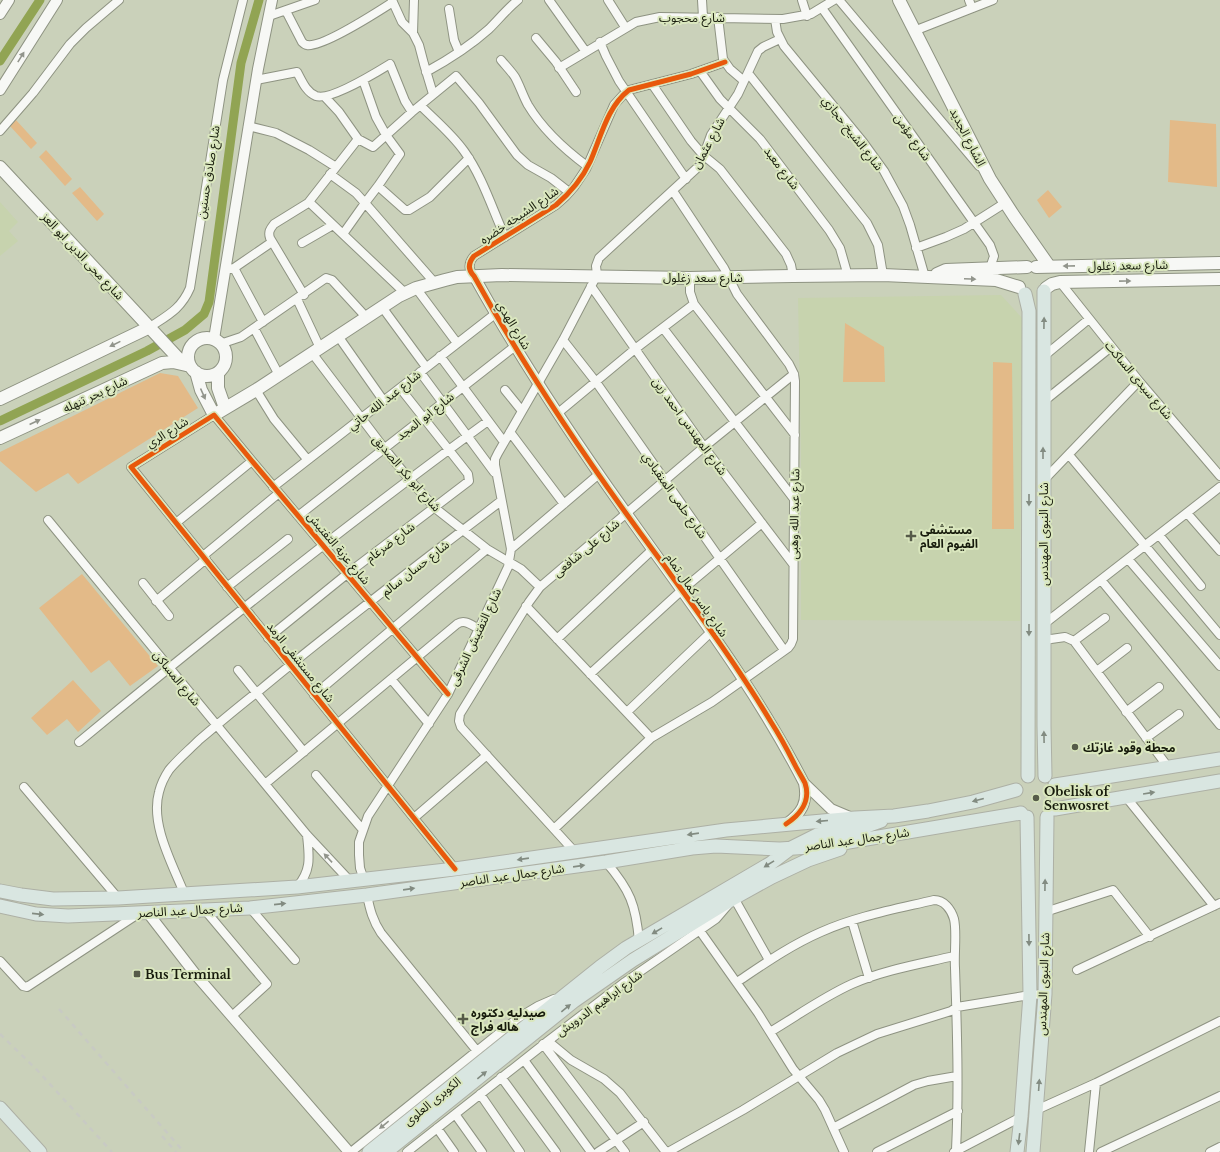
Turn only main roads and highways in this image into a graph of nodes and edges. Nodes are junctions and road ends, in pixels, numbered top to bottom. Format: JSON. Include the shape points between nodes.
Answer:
{"nodes":[{"id":1,"x":899,"y":0,"type":"edge"},
{"id":2,"x":0,"y":167,"type":"edge"},
{"id":3,"x":1219,"y":263,"type":"edge"},
{"id":4,"x":1049,"y":266,"type":"junction"},
{"id":5,"x":1032,"y":267,"type":"junction"},
{"id":6,"x":474,"y":276,"type":"joint"},
{"id":7,"x":928,"y":277,"type":"junction"},
{"id":8,"x":1219,"y":279,"type":"edge"},
{"id":9,"x":1022,"y":290,"type":"junction"},
{"id":10,"x":1045,"y":290,"type":"junction"},
{"id":11,"x":154,"y":331,"type":"junction"},
{"id":12,"x":195,"y":343,"type":"junction"},
{"id":13,"x":167,"y":345,"type":"junction"},
{"id":14,"x":162,"y":363,"type":"junction"},
{"id":15,"x":193,"y":369,"type":"junction"},
{"id":16,"x":218,"y":373,"type":"junction"},
{"id":17,"x":1029,"y":378,"type":"junction"},
{"id":18,"x":1043,"y":378,"type":"junction"},
{"id":19,"x":1029,"y":398,"type":"junction"},
{"id":20,"x":0,"y":399,"type":"edge"},
{"id":21,"x":1043,"y":400,"type":"junction"},
{"id":22,"x":225,"y":408,"type":"junction"},
{"id":23,"x":0,"y":438,"type":"edge"},
{"id":24,"x":1029,"y":583,"type":"junction"},
{"id":25,"x":1043,"y":585,"type":"junction"},
{"id":26,"x":1220,"y":759,"type":"edge"},
{"id":27,"x":1028,"y":776,"type":"junction"},
{"id":28,"x":1045,"y":776,"type":"junction"},
{"id":29,"x":1220,"y":781,"type":"edge"},
{"id":30,"x":1055,"y":785,"type":"junction"},
{"id":31,"x":1016,"y":790,"type":"junction"},
{"id":32,"x":928,"y":811,"type":"junction"},
{"id":33,"x":1051,"y":813,"type":"junction"},
{"id":34,"x":1024,"y":815,"type":"junction"},
{"id":35,"x":894,"y":816,"type":"junction"},
{"id":36,"x":931,"y":828,"type":"junction"},
{"id":37,"x":876,"y":837,"type":"junction"},
{"id":38,"x":791,"y":848,"type":"junction"},
{"id":39,"x":0,"y":891,"type":"edge"},
{"id":40,"x":0,"y":906,"type":"edge"},
{"id":41,"x":499,"y":1054,"type":"junction"},
{"id":42,"x":0,"y":1108,"type":"edge"},
{"id":43,"x":36,"y":1151,"type":"edge"},
{"id":44,"x":368,"y":1152,"type":"edge"},
{"id":45,"x":386,"y":1152,"type":"edge"},
{"id":46,"x":1017,"y":1152,"type":"edge"},
{"id":47,"x":1033,"y":1152,"type":"edge"}],
"edges":[{"from":1,"to":4,"type":"main road","name":"الشارع الجديد","via":[[990,179]]},
{"from":2,"to":11,"type":"main road","name":"شارع محى الدين ابو العز"},
{"from":3,"to":4,"type":"main road","name":"شارع سعد زغلول","one_way":true},
{"from":3,"to":8,"type":"main road"},
{"from":4,"to":5,"type":"main road","name":"شارع سعد زغلول"},
{"from":5,"to":7,"type":"main road","name":"شارع سعد زغلول","via":[[946,270]]},
{"from":5,"to":9,"type":"main road","via":[[1020,273],[1018,282]]},
{"from":5,"to":10,"type":"main road","via":[[1043,270],[1047,277]]},
{"from":6,"to":7,"type":"main road","name":"شارع سعد زغلول","via":[[594,281],[793,276]]},
{"from":6,"to":22,"type":"main road","name":"شارع الري","via":[[434,282],[405,293]]},
{"from":7,"to":9,"type":"main road","name":"شارع سعد زغلول","one_way":true,"via":[[996,280]]},
{"from":10,"to":8,"type":"main road","name":"شارع سعد زغلول","one_way":true,"via":[[1060,282]]},
{"from":9,"to":10,"type":"main road","via":[[1028,295],[1037,295]]},
{"from":9,"to":17,"type":"main road","name":"شارع النبوى المهندس","via":[[1029,311]]},
{"from":18,"to":10,"type":"main road","name":"شارع النبوى المهندس","one_way":true},
{"from":11,"to":13,"type":"main road","name":"شارع محى الدين ابو العز"},
{"from":11,"to":20,"type":"main road","one_way":true},
{"from":12,"to":13,"type":"main road","via":[[181,348]]},
{"from":12,"to":15,"type":"main road","via":[[189,354]]},
{"from":12,"to":16,"type":"main road","via":[[207,338],[217,341],[224,348],[226,359]]},
{"from":13,"to":14,"type":"main road"},
{"from":13,"to":15,"type":"main road","name":"شارع محى الدين ابو العز","via":[[178,358]]},
{"from":14,"to":15,"type":"main road","name":"شارع بحر تنهله","via":[[180,363]]},
{"from":23,"to":14,"type":"main road","name":"شارع بحر تنهله","one_way":true},
{"from":15,"to":16,"type":"main road","via":[[207,376]]},
{"from":15,"to":22,"type":"main road","name":"شارع الري","one_way":true,"via":[[214,415]]},
{"from":16,"to":22,"type":"main road","via":[[218,388]]},
{"from":17,"to":18,"type":"main road"},
{"from":17,"to":19,"type":"main road","name":"شارع النبوى المهندس"},
{"from":18,"to":21,"type":"main road","name":"شارع النبوى المهندس"},
{"from":19,"to":21,"type":"main road"},
{"from":19,"to":24,"type":"main road","name":"شارع النبوى المهندس","one_way":true},
{"from":25,"to":21,"type":"main road","name":"شارع النبوى المهندس","one_way":true},
{"from":24,"to":25,"type":"main road"},
{"from":24,"to":27,"type":"main road","name":"شارع النبوى المهندس","one_way":true},
{"from":28,"to":25,"type":"main road","name":"شارع النبوى المهندس","one_way":true},
{"from":26,"to":30,"type":"main road"},
{"from":27,"to":28,"type":"main road"},
{"from":27,"to":31,"type":"main road"},
{"from":28,"to":30,"type":"main road"},
{"from":33,"to":29,"type":"main road","one_way":true},
{"from":30,"to":33,"type":"main road","via":[[1059,797]]},
{"from":31,"to":32,"type":"main road","name":"شارع جمال عبد الناصر","one_way":true},
{"from":31,"to":34,"type":"main road","via":[[1015,802]]},
{"from":32,"to":35,"type":"main road","name":"شارع جمال عبد الناصر"},
{"from":32,"to":36,"type":"main road","via":[[934,818]]},
{"from":33,"to":34,"type":"main road","via":[[1034,819]]},
{"from":47,"to":33,"type":"main road","name":"شارع النبوى المهندس","one_way":true,"via":[[1045,994],[1045,912]]},
{"from":34,"to":36,"type":"main road","name":"شارع جمال عبد الناصر"},
{"from":34,"to":46,"type":"main road","name":"شارع النبوى المهندس","one_way":true,"via":[[1030,995]]},
{"from":35,"to":38,"type":"main road","via":[[867,826],[817,835]]},
{"from":35,"to":39,"type":"main road","name":"شارع جمال عبد الناصر","one_way":true,"via":[[726,830],[455,869],[297,887],[118,898],[53,899]]},
{"from":36,"to":37,"type":"main road","name":"شارع جمال عبد الناصر"},
{"from":37,"to":38,"type":"main road","name":"شارع جمال عبد الناصر","via":[[824,846]]},
{"from":41,"to":37,"type":"main road","name":"شارع ابراهيم الدرويش","one_way":true,"via":[[591,988],[734,898],[808,860]]},
{"from":40,"to":38,"type":"main road","name":"شارع جمال عبد الناصر","one_way":true,"via":[[53,915],[250,908],[367,895],[692,848]]},
{"from":38,"to":41,"type":"main road","one_way":true,"via":[[771,863],[605,963],[562,996]]},
{"from":41,"to":44,"type":"main road","name":"الكوبرى العلوى"},
{"from":45,"to":41,"type":"main road","name":"الكوبرى العلوى","one_way":true},
{"from":42,"to":43,"type":"main road"}]}
